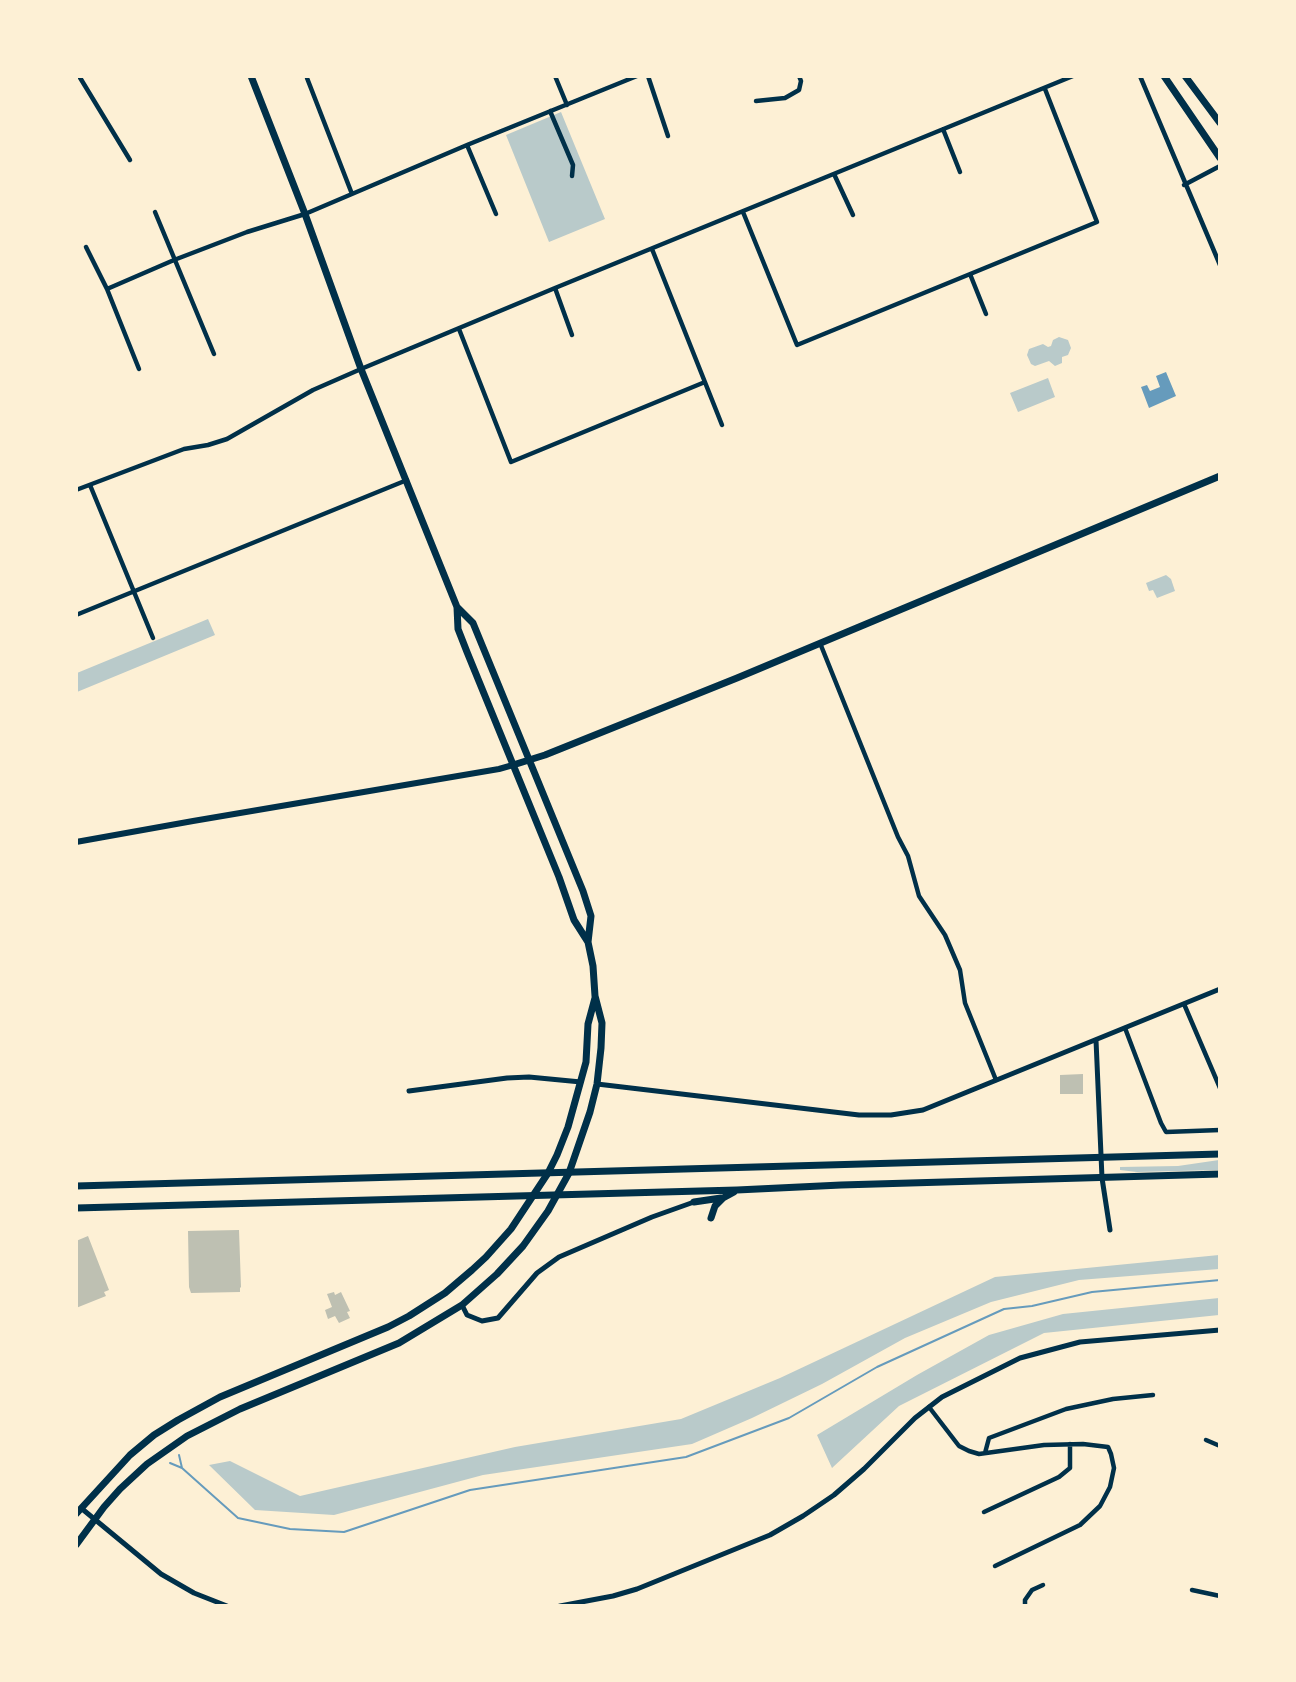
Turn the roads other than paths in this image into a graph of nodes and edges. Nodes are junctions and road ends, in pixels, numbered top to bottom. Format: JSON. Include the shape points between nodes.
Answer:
{"nodes":[{"id":1,"x":79,"y":76,"type":"edge"},
{"id":2,"x":251,"y":76,"type":"edge"},
{"id":3,"x":555,"y":76,"type":"edge"},
{"id":4,"x":637,"y":76,"type":"edge"},
{"id":5,"x":648,"y":76,"type":"edge"},
{"id":6,"x":799,"y":76,"type":"edge"},
{"id":7,"x":1073,"y":76,"type":"edge"},
{"id":8,"x":1140,"y":76,"type":"edge"},
{"id":9,"x":1164,"y":76,"type":"edge"},
{"id":10,"x":1185,"y":76,"type":"edge"},
{"id":11,"x":307,"y":78,"type":"edge"},
{"id":12,"x":1045,"y":89,"type":"junction"},
{"id":13,"x":756,"y":101,"type":"dead end"},
{"id":14,"x":567,"y":105,"type":"junction"},
{"id":15,"x":550,"y":111,"type":"junction"},
{"id":16,"x":1220,"y":123,"type":"edge"},
{"id":17,"x":943,"y":129,"type":"junction"},
{"id":18,"x":668,"y":136,"type":"dead end"},
{"id":19,"x":467,"y":145,"type":"junction"},
{"id":20,"x":1220,"y":158,"type":"edge"},
{"id":21,"x":130,"y":160,"type":"dead end"},
{"id":22,"x":1220,"y":166,"type":"edge"},
{"id":23,"x":960,"y":172,"type":"dead end"},
{"id":24,"x":834,"y":174,"type":"junction"},
{"id":25,"x":572,"y":176,"type":"dead end"},
{"id":26,"x":1184,"y":185,"type":"junction"},
{"id":27,"x":352,"y":194,"type":"junction"},
{"id":28,"x":154,"y":212,"type":"dead end"},
{"id":29,"x":744,"y":212,"type":"junction"},
{"id":30,"x":305,"y":214,"type":"junction"},
{"id":31,"x":496,"y":214,"type":"dead end"},
{"id":32,"x":853,"y":215,"type":"dead end"},
{"id":33,"x":86,"y":247,"type":"dead end"},
{"id":34,"x":652,"y":249,"type":"junction"},
{"id":35,"x":174,"y":260,"type":"junction"},
{"id":36,"x":1220,"y":265,"type":"edge"},
{"id":37,"x":970,"y":274,"type":"junction"},
{"id":38,"x":555,"y":288,"type":"junction"},
{"id":39,"x":107,"y":289,"type":"junction"},
{"id":40,"x":986,"y":314,"type":"dead end"},
{"id":41,"x":459,"y":329,"type":"junction"},
{"id":42,"x":572,"y":335,"type":"dead end"},
{"id":43,"x":214,"y":354,"type":"dead end"},
{"id":44,"x":139,"y":369,"type":"dead end"},
{"id":45,"x":361,"y":369,"type":"junction"},
{"id":46,"x":705,"y":382,"type":"junction"},
{"id":47,"x":722,"y":425,"type":"dead end"},
{"id":48,"x":1220,"y":476,"type":"edge"},
{"id":49,"x":407,"y":480,"type":"junction"},
{"id":50,"x":90,"y":484,"type":"junction"},
{"id":51,"x":76,"y":490,"type":"edge"},
{"id":52,"x":133,"y":592,"type":"junction"},
{"id":53,"x":457,"y":607,"type":"junction"},
{"id":54,"x":76,"y":615,"type":"edge"},
{"id":55,"x":153,"y":638,"type":"dead end"},
{"id":56,"x":820,"y":643,"type":"junction"},
{"id":57,"x":530,"y":760,"type":"junction"},
{"id":58,"x":513,"y":765,"type":"junction"},
{"id":59,"x":76,"y":842,"type":"edge"},
{"id":60,"x":588,"y":942,"type":"junction"},
{"id":61,"x":1220,"y":989,"type":"edge"},
{"id":62,"x":595,"y":996,"type":"junction"},
{"id":63,"x":1184,"y":1004,"type":"junction"},
{"id":64,"x":1125,"y":1028,"type":"junction"},
{"id":65,"x":1096,"y":1040,"type":"junction"},
{"id":66,"x":996,"y":1080,"type":"junction"},
{"id":67,"x":581,"y":1082,"type":"junction"},
{"id":68,"x":597,"y":1084,"type":"junction"},
{"id":69,"x":1220,"y":1089,"type":"edge"},
{"id":70,"x":410,"y":1091,"type":"dead end"},
{"id":71,"x":1220,"y":1130,"type":"edge"},
{"id":72,"x":1220,"y":1154,"type":"edge"},
{"id":73,"x":1101,"y":1158,"type":"junction"},
{"id":74,"x":548,"y":1173,"type":"junction"},
{"id":75,"x":569,"y":1173,"type":"junction"},
{"id":76,"x":1220,"y":1174,"type":"edge"},
{"id":77,"x":1102,"y":1178,"type":"junction"},
{"id":78,"x":76,"y":1186,"type":"edge"},
{"id":79,"x":737,"y":1190,"type":"junction"},
{"id":80,"x":557,"y":1194,"type":"junction"},
{"id":81,"x":534,"y":1195,"type":"junction"},
{"id":82,"x":723,"y":1198,"type":"junction"},
{"id":83,"x":694,"y":1202,"type":"joint"},
{"id":84,"x":76,"y":1208,"type":"edge"},
{"id":85,"x":711,"y":1218,"type":"dead end"},
{"id":86,"x":1110,"y":1230,"type":"dead end"},
{"id":87,"x":462,"y":1305,"type":"junction"},
{"id":88,"x":1220,"y":1330,"type":"edge"},
{"id":89,"x":1154,"y":1395,"type":"dead end"},
{"id":90,"x":929,"y":1407,"type":"junction"},
{"id":91,"x":1206,"y":1440,"type":"dead end"},
{"id":92,"x":1070,"y":1444,"type":"junction"},
{"id":93,"x":1220,"y":1446,"type":"edge"},
{"id":94,"x":985,"y":1453,"type":"junction"},
{"id":95,"x":79,"y":1511,"type":"edge"},
{"id":96,"x":984,"y":1512,"type":"dead end"},
{"id":97,"x":94,"y":1520,"type":"junction"},
{"id":98,"x":76,"y":1545,"type":"edge"},
{"id":99,"x":995,"y":1566,"type":"dead end"},
{"id":100,"x":1043,"y":1585,"type":"dead end"},
{"id":101,"x":1192,"y":1590,"type":"dead end"},
{"id":102,"x":1220,"y":1596,"type":"edge"},
{"id":103,"x":227,"y":1605,"type":"edge"},
{"id":104,"x":560,"y":1605,"type":"edge"},
{"id":105,"x":1025,"y":1605,"type":"edge"}],
"edges":[{"from":1,"to":21,"type":"street"},
{"from":2,"to":30,"type":"main road"},
{"from":3,"to":14,"type":"street"},
{"from":4,"to":14,"type":"street"},
{"from":5,"to":18,"type":"street"},
{"from":6,"to":13,"type":"street","via":[[799,90],[785,98]]},
{"from":7,"to":12,"type":"street"},
{"from":8,"to":26,"type":"street"},
{"from":9,"to":20,"type":"main road"},
{"from":10,"to":16,"type":"main road"},
{"from":11,"to":27,"type":"street"},
{"from":12,"to":17,"type":"street"},
{"from":12,"to":37,"type":"street","via":[[1097,222]]},
{"from":14,"to":15,"type":"street"},
{"from":15,"to":19,"type":"street"},
{"from":15,"to":25,"type":"street","via":[[573,165]]},
{"from":17,"to":23,"type":"street"},
{"from":17,"to":24,"type":"street"},
{"from":19,"to":27,"type":"street"},
{"from":19,"to":31,"type":"street"},
{"from":22,"to":26,"type":"street"},
{"from":24,"to":29,"type":"street"},
{"from":24,"to":32,"type":"street"},
{"from":26,"to":36,"type":"street"},
{"from":27,"to":30,"type":"street"},
{"from":28,"to":35,"type":"street"},
{"from":29,"to":34,"type":"street"},
{"from":29,"to":37,"type":"street","via":[[797,345]]},
{"from":30,"to":35,"type":"street"},
{"from":30,"to":45,"type":"main road"},
{"from":33,"to":39,"type":"street"},
{"from":34,"to":38,"type":"street"},
{"from":34,"to":46,"type":"street"},
{"from":35,"to":39,"type":"street"},
{"from":35,"to":43,"type":"street"},
{"from":37,"to":40,"type":"street"},
{"from":38,"to":41,"type":"street"},
{"from":38,"to":42,"type":"street"},
{"from":39,"to":44,"type":"street"},
{"from":41,"to":45,"type":"street"},
{"from":41,"to":46,"type":"street","via":[[511,462]]},
{"from":45,"to":49,"type":"main road"},
{"from":45,"to":50,"type":"street","via":[[313,390],[227,439],[184,449]]},
{"from":46,"to":47,"type":"street"},
{"from":48,"to":56,"type":"main road"},
{"from":49,"to":52,"type":"street"},
{"from":49,"to":53,"type":"main road"},
{"from":50,"to":51,"type":"street"},
{"from":50,"to":52,"type":"street"},
{"from":52,"to":54,"type":"street"},
{"from":52,"to":55,"type":"street"},
{"from":53,"to":57,"type":"main road","via":[[473,623]]},
{"from":53,"to":58,"type":"main road","via":[[458,629]]},
{"from":56,"to":57,"type":"main road"},
{"from":56,"to":66,"type":"street","via":[[908,856],[920,896],[945,935],[960,970],[965,1003]]},
{"from":57,"to":58,"type":"main road"},
{"from":57,"to":60,"type":"main road","via":[[591,916]]},
{"from":58,"to":59,"type":"main road"},
{"from":58,"to":60,"type":"main road","via":[[574,920]]},
{"from":60,"to":62,"type":"main road"},
{"from":61,"to":63,"type":"street"},
{"from":62,"to":67,"type":"main road"},
{"from":62,"to":68,"type":"main road","via":[[602,1023]]},
{"from":63,"to":64,"type":"street"},
{"from":63,"to":69,"type":"street"},
{"from":64,"to":65,"type":"street"},
{"from":64,"to":71,"type":"street","via":[[1166,1132]]},
{"from":65,"to":66,"type":"street"},
{"from":65,"to":73,"type":"street"},
{"from":66,"to":68,"type":"street","via":[[923,1110],[891,1115],[859,1115]]},
{"from":67,"to":70,"type":"street","via":[[507,1078]]},
{"from":67,"to":74,"type":"main road","via":[[567,1130]]},
{"from":68,"to":75,"type":"main road"},
{"from":72,"to":73,"type":"main road"},
{"from":73,"to":75,"type":"main road"},
{"from":73,"to":77,"type":"street"},
{"from":74,"to":75,"type":"main road"},
{"from":74,"to":78,"type":"main road"},
{"from":74,"to":81,"type":"main road"},
{"from":75,"to":80,"type":"main road"},
{"from":76,"to":77,"type":"main road"},
{"from":77,"to":79,"type":"main road"},
{"from":77,"to":86,"type":"street"},
{"from":79,"to":80,"type":"main road"},
{"from":79,"to":82,"type":"main road"},
{"from":80,"to":81,"type":"main road"},
{"from":80,"to":87,"type":"main road","via":[[512,1258]]},
{"from":81,"to":84,"type":"main road"},
{"from":81,"to":95,"type":"main road","via":[[486,1257],[429,1304],[388,1327],[186,1415],[130,1455]]},
{"from":82,"to":83,"type":"main road"},
{"from":82,"to":85,"type":"main road"},
{"from":83,"to":87,"type":"street","via":[[559,1257],[537,1273],[498,1318],[482,1321],[467,1315]]},
{"from":87,"to":97,"type":"main road","via":[[399,1343],[240,1409],[187,1436],[147,1464]]},
{"from":88,"to":90,"type":"street","via":[[1080,1342],[1051,1349],[1020,1358],[942,1396]]},
{"from":89,"to":94,"type":"street","via":[[1066,1409],[989,1438]]},
{"from":90,"to":94,"type":"street","via":[[959,1446]]},
{"from":90,"to":104,"type":"street","via":[[834,1495],[770,1535],[637,1589]]},
{"from":91,"to":93,"type":"street"},
{"from":92,"to":94,"type":"street"},
{"from":92,"to":96,"type":"street","via":[[1070,1467],[1059,1477]]},
{"from":92,"to":99,"type":"street","via":[[1108,1447],[1114,1468],[1100,1506],[1080,1525]]},
{"from":95,"to":97,"type":"street"},
{"from":97,"to":98,"type":"main road"},
{"from":97,"to":103,"type":"street","via":[[161,1574],[194,1593]]},
{"from":100,"to":105,"type":"street","via":[[1032,1590]]},
{"from":101,"to":102,"type":"street"}]}
